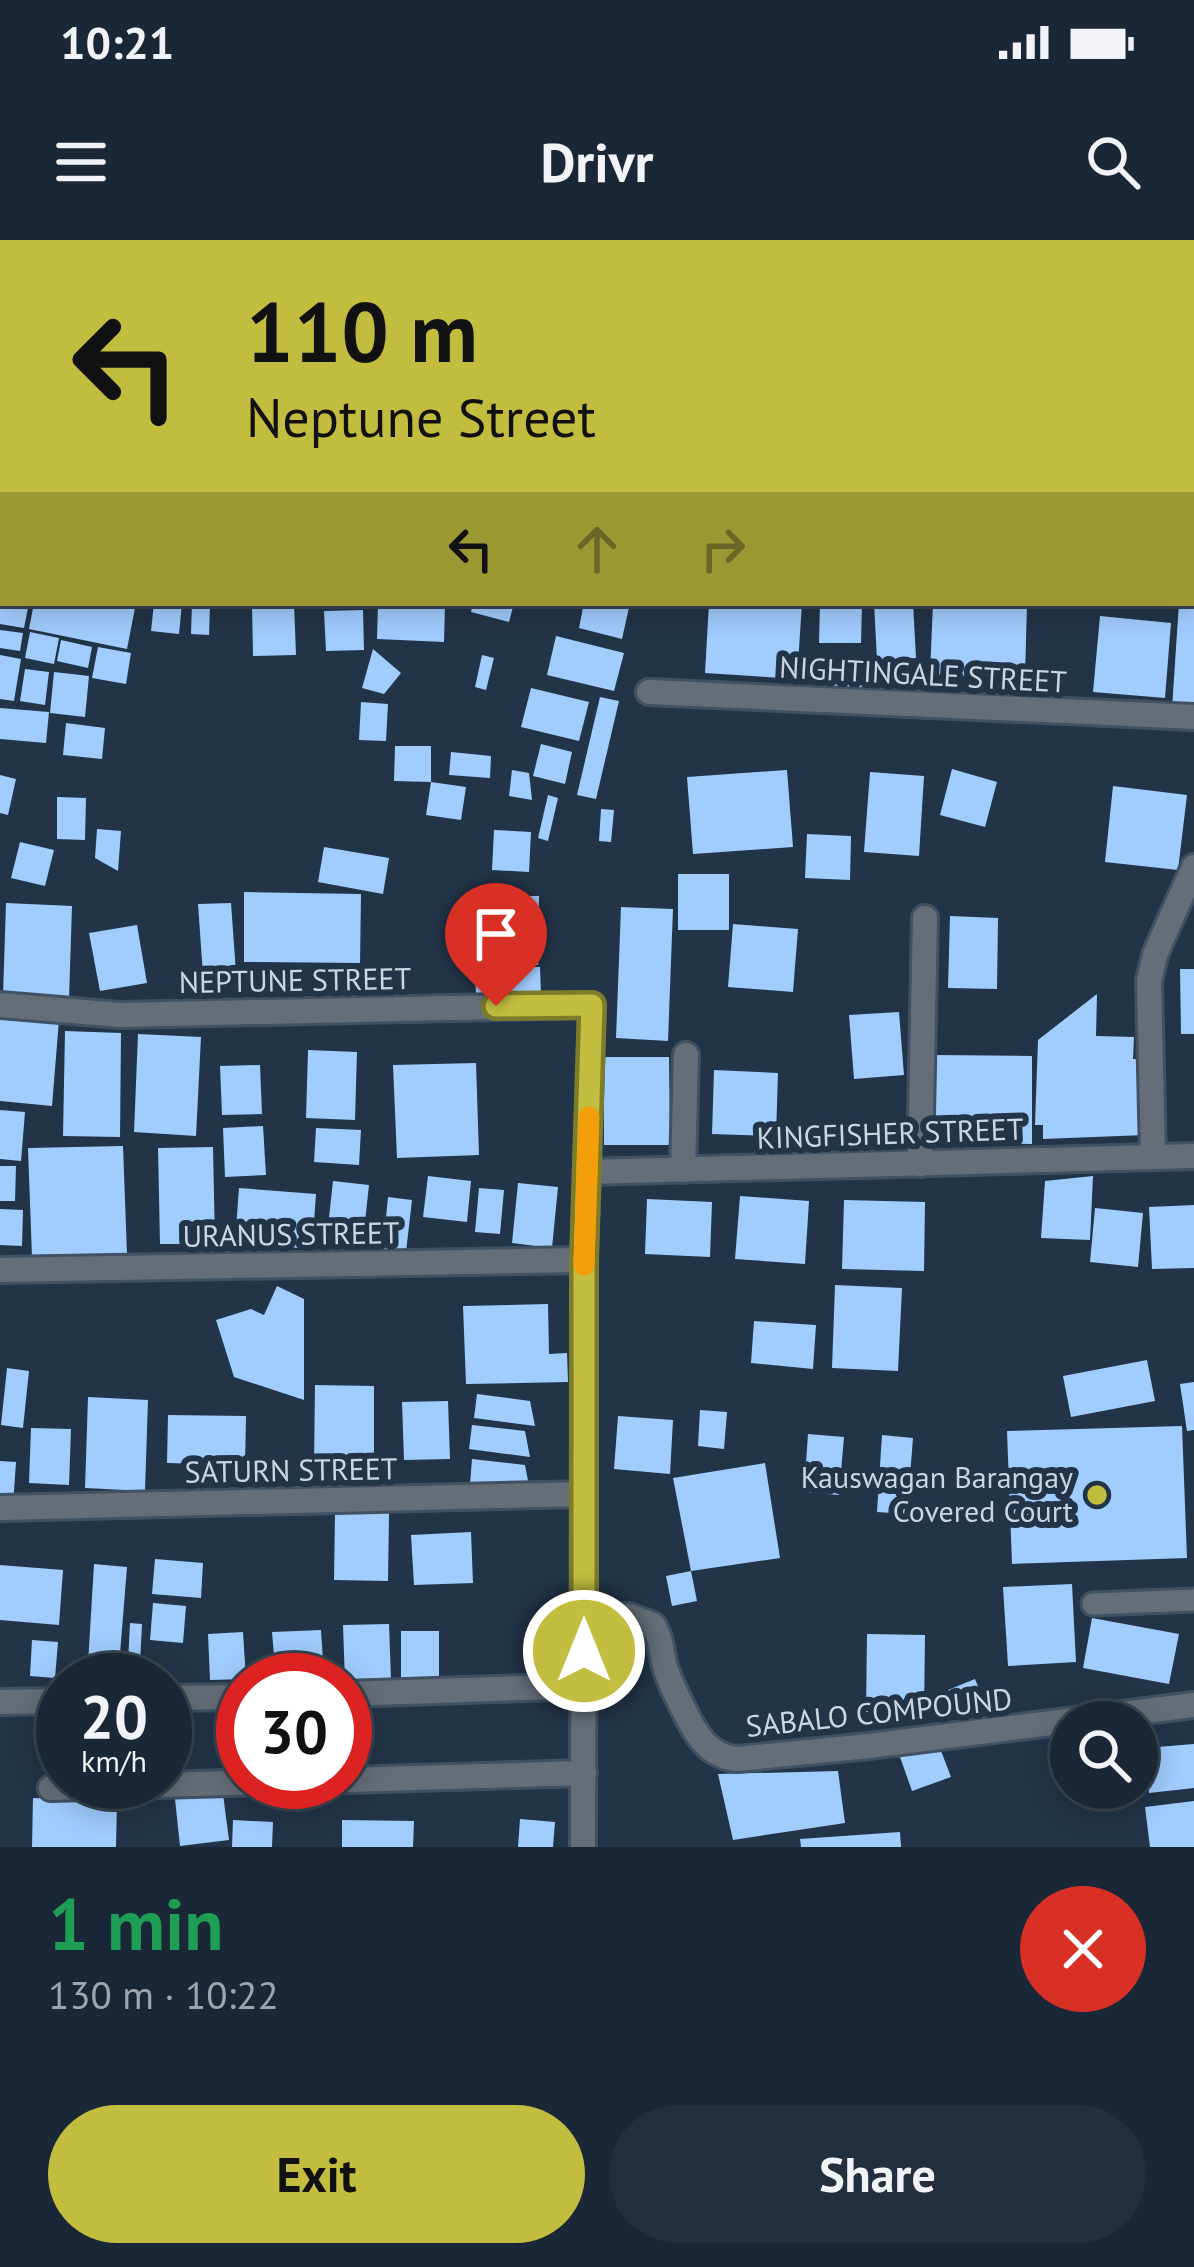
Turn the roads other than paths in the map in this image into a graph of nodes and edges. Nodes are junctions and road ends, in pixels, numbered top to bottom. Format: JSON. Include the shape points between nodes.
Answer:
{"nodes":[{"id":1,"x":650,"y":692,"type":"dead end"},
{"id":2,"x":1194,"y":717,"type":"edge"},
{"id":3,"x":1194,"y":867,"type":"edge"},
{"id":4,"x":925,"y":918,"type":"dead end"},
{"id":5,"x":0,"y":1005,"type":"edge"},
{"id":6,"x":686,"y":1055,"type":"dead end"},
{"id":7,"x":1153,"y":1156,"type":"junction"},
{"id":8,"x":1194,"y":1156,"type":"edge"},
{"id":9,"x":920,"y":1163,"type":"junction"},
{"id":10,"x":683,"y":1170,"type":"junction"},
{"id":11,"x":587,"y":1172,"type":"junction"},
{"id":12,"x":584,"y":1260,"type":"junction"},
{"id":13,"x":0,"y":1270,"type":"edge"},
{"id":14,"x":584,"y":1494,"type":"junction"},
{"id":15,"x":0,"y":1508,"type":"edge"},
{"id":16,"x":1194,"y":1600,"type":"edge"},
{"id":17,"x":1093,"y":1604,"type":"dead end"},
{"id":18,"x":584,"y":1617,"type":"junction"},
{"id":19,"x":584,"y":1686,"type":"junction"},
{"id":20,"x":372,"y":1693,"type":"edge"},
{"id":21,"x":36,"y":1701,"type":"edge"},
{"id":22,"x":0,"y":1702,"type":"edge"},
{"id":23,"x":1194,"y":1706,"type":"edge"},
{"id":24,"x":584,"y":1773,"type":"junction"},
{"id":25,"x":372,"y":1779,"type":"edge"},
{"id":26,"x":583,"y":1847,"type":"edge"}],
"edges":[{"from":1,"to":2,"type":"street","name":"NIGHTINGALE STREET"},
{"from":3,"to":7,"type":"street","via":[[1150,980]]},
{"from":4,"to":9,"type":"street"},
{"from":5,"to":11,"type":"street","name":"NEPTUNE STREET","via":[[120,1015],[592,1005]]},
{"from":6,"to":10,"type":"street"},
{"from":7,"to":8,"type":"street","name":"KINGFISHER STREET"},
{"from":7,"to":9,"type":"street","name":"KINGFISHER STREET"},
{"from":9,"to":10,"type":"street","name":"KINGFISHER STREET"},
{"from":10,"to":11,"type":"street","name":"KINGFISHER STREET"},
{"from":11,"to":12,"type":"street"},
{"from":12,"to":13,"type":"street","name":"URANUS STREET"},
{"from":12,"to":14,"type":"street"},
{"from":14,"to":15,"type":"street","name":"SATURN STREET"},
{"from":14,"to":18,"type":"street"},
{"from":16,"to":17,"type":"lane"},
{"from":18,"to":19,"type":"street"},
{"from":18,"to":23,"type":"street","name":"SABALO COMPOUND","via":[[628,1616],[653,1625],[689,1723],[726,1758]]},
{"from":19,"to":20,"type":"street"},
{"from":19,"to":24,"type":"street"},
{"from":21,"to":22,"type":"street"},
{"from":24,"to":25,"type":"street"},
{"from":24,"to":26,"type":"street"}]}
